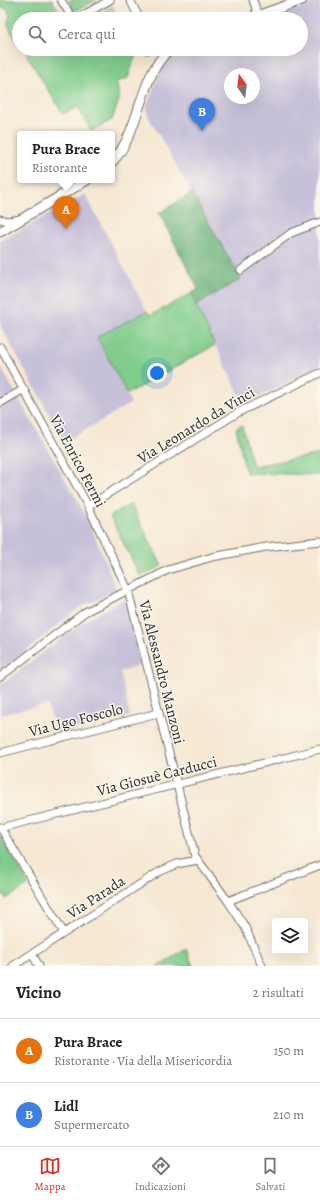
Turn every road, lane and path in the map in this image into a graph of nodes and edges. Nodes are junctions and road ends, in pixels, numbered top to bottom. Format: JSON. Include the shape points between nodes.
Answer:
{"nodes":[{"id":1,"x":61,"y":0,"type":"edge"},
{"id":2,"x":110,"y":0,"type":"edge"},
{"id":3,"x":130,"y":0,"type":"edge"},
{"id":4,"x":253,"y":0,"type":"edge"},
{"id":5,"x":302,"y":0,"type":"edge"},
{"id":6,"x":68,"y":12,"type":"edge"},
{"id":7,"x":89,"y":12,"type":"edge"},
{"id":8,"x":136,"y":12,"type":"edge"},
{"id":9,"x":257,"y":12,"type":"edge"},
{"id":10,"x":267,"y":12,"type":"edge"},
{"id":11,"x":164,"y":56,"type":"edge"},
{"id":12,"x":115,"y":159,"type":"edge"},
{"id":13,"x":82,"y":183,"type":"edge"},
{"id":14,"x":0,"y":219,"type":"edge"},
{"id":15,"x":23,"y":219,"type":"junction"},
{"id":16,"x":320,"y":222,"type":"edge"},
{"id":17,"x":0,"y":232,"type":"edge"},
{"id":18,"x":241,"y":270,"type":"dead end"},
{"id":19,"x":0,"y":347,"type":"edge"},
{"id":20,"x":320,"y":373,"type":"edge"},
{"id":21,"x":24,"y":389,"type":"junction"},
{"id":22,"x":0,"y":403,"type":"edge"},
{"id":23,"x":88,"y":506,"type":"junction"},
{"id":24,"x":320,"y":541,"type":"edge"},
{"id":25,"x":128,"y":590,"type":"junction"},
{"id":26,"x":0,"y":677,"type":"edge"},
{"id":27,"x":158,"y":713,"type":"junction"},
{"id":28,"x":320,"y":749,"type":"edge"},
{"id":29,"x":0,"y":753,"type":"edge"},
{"id":30,"x":176,"y":785,"type":"junction"},
{"id":31,"x":0,"y":828,"type":"edge"},
{"id":32,"x":198,"y":860,"type":"junction"},
{"id":33,"x":320,"y":865,"type":"edge"},
{"id":34,"x":228,"y":901,"type":"junction"},
{"id":35,"x":64,"y":933,"type":"junction"},
{"id":36,"x":32,"y":954,"type":"junction"},
{"id":37,"x":12,"y":966,"type":"edge"},
{"id":38,"x":39,"y":966,"type":"edge"},
{"id":39,"x":262,"y":966,"type":"edge"}],
"edges":[{"from":1,"to":6,"type":"street"},
{"from":2,"to":7,"type":"street"},
{"from":3,"to":8,"type":"street"},
{"from":4,"to":9,"type":"street"},
{"from":5,"to":10,"type":"street"},
{"from":11,"to":12,"type":"street","via":[[150,76],[130,136]]},
{"from":13,"to":15,"type":"street"},
{"from":14,"to":15,"type":"street"},
{"from":15,"to":17,"type":"street"},
{"from":16,"to":18,"type":"street","via":[[291,233]]},
{"from":19,"to":21,"type":"street","name":"Via Enrico Fermi"},
{"from":20,"to":23,"type":"street","name":"Via Leonardo da Vinci","via":[[239,412]]},
{"from":21,"to":22,"type":"street"},
{"from":21,"to":23,"type":"street","name":"Via Enrico Fermi"},
{"from":23,"to":25,"type":"street","name":"Via Enrico Fermi"},
{"from":24,"to":25,"type":"street","via":[[212,557],[168,570]]},
{"from":25,"to":26,"type":"street","via":[[85,612]]},
{"from":25,"to":27,"type":"street","name":"Via Alessandro Manzoni"},
{"from":27,"to":29,"type":"street","name":"Via Ugo Foscolo"},
{"from":27,"to":30,"type":"street","name":"Via Alessandro Manzoni"},
{"from":28,"to":30,"type":"street","name":"Via Giosuè Carducci"},
{"from":30,"to":31,"type":"street","name":"Via Giosuè Carducci"},
{"from":30,"to":32,"type":"street","name":"Via Alessandro Manzoni"},
{"from":31,"to":35,"type":"street"},
{"from":32,"to":34,"type":"street","name":"Via Alessandro Manzoni"},
{"from":32,"to":35,"type":"street","name":"Via Parada","via":[[177,864],[159,872]]},
{"from":33,"to":34,"type":"street"},
{"from":34,"to":39,"type":"street","name":"Via Alessandro Manzoni","via":[[244,927]]},
{"from":35,"to":36,"type":"street","name":"Via Parada"},
{"from":36,"to":37,"type":"street","name":"Via Parada"},
{"from":36,"to":38,"type":"street"}]}
